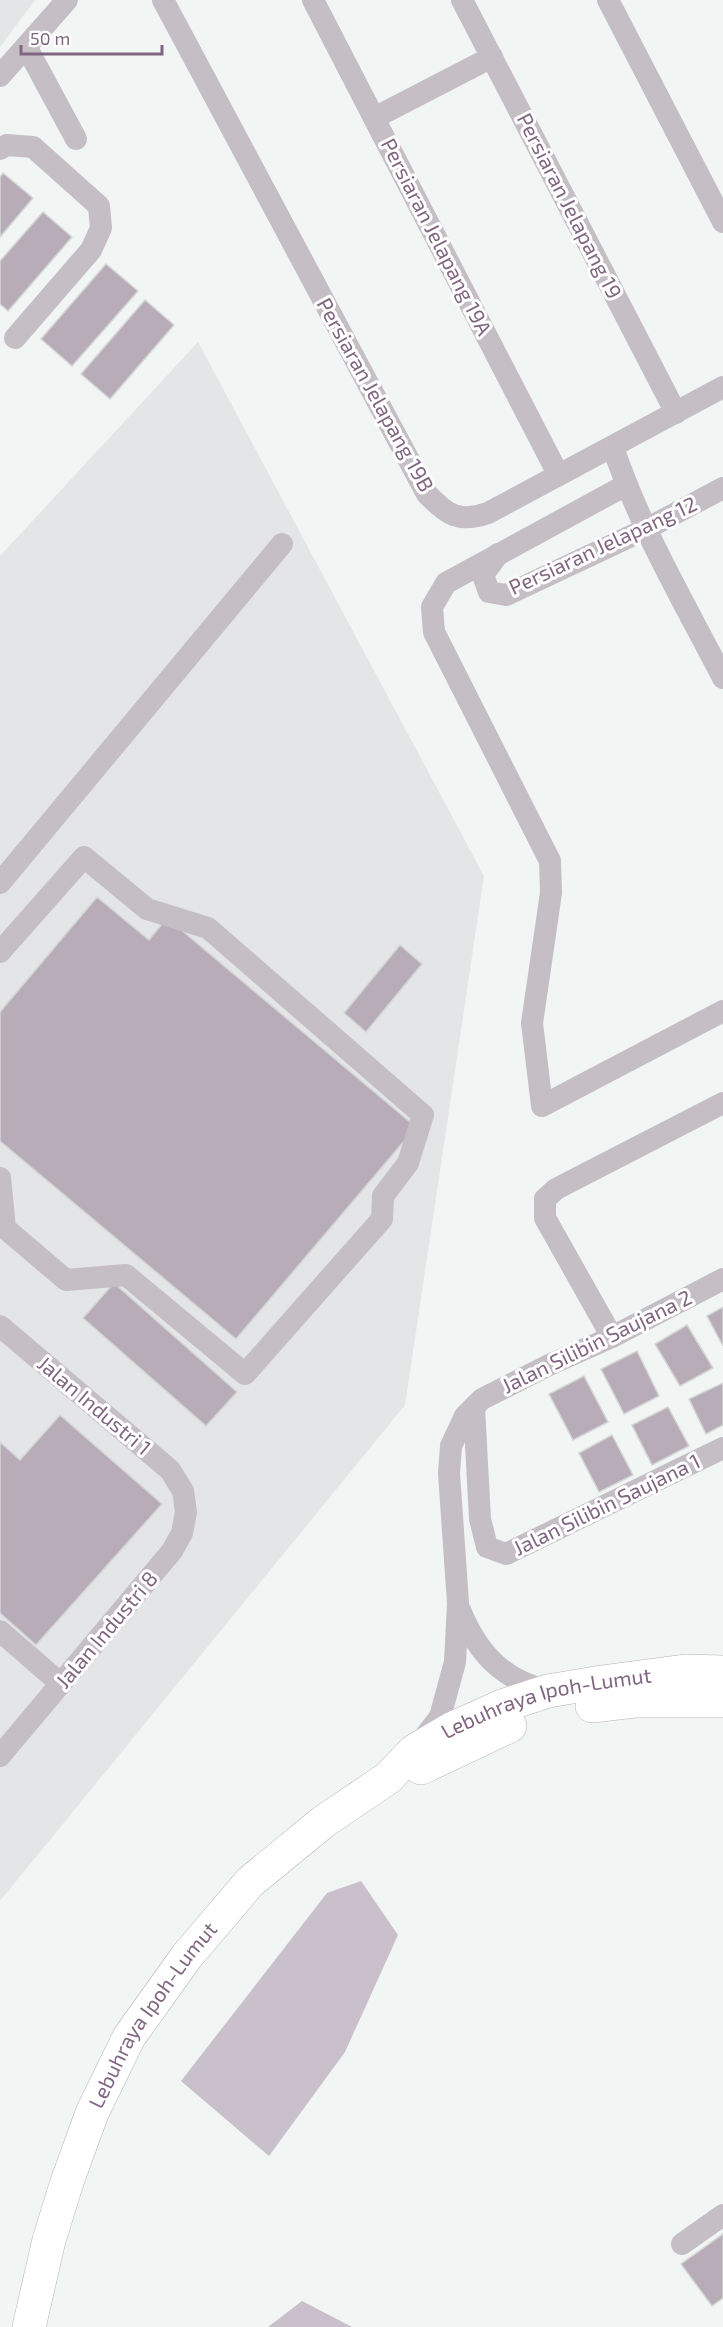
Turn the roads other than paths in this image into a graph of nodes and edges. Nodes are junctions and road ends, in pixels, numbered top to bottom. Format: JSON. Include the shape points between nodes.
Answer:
{"nodes":[{"id":1,"x":67,"y":0,"type":"edge"},
{"id":2,"x":163,"y":0,"type":"edge"},
{"id":3,"x":313,"y":0,"type":"edge"},
{"id":4,"x":608,"y":0,"type":"edge"},
{"id":5,"x":464,"y":1,"type":"edge"},
{"id":6,"x":27,"y":48,"type":"junction"},
{"id":7,"x":492,"y":57,"type":"junction"},
{"id":8,"x":0,"y":76,"type":"edge"},
{"id":9,"x":374,"y":118,"type":"junction"},
{"id":10,"x":76,"y":139,"type":"dead end"},
{"id":11,"x":0,"y":149,"type":"edge"},
{"id":12,"x":723,"y":222,"type":"edge"},
{"id":13,"x":15,"y":338,"type":"dead end"},
{"id":14,"x":723,"y":387,"type":"edge"},
{"id":15,"x":676,"y":413,"type":"junction"},
{"id":16,"x":613,"y":447,"type":"junction"},
{"id":17,"x":558,"y":474,"type":"junction"},
{"id":18,"x":626,"y":485,"type":"junction"},
{"id":19,"x":723,"y":488,"type":"edge"},
{"id":20,"x":646,"y":529,"type":"junction"},
{"id":21,"x":282,"y":544,"type":"dead end"},
{"id":22,"x":499,"y":553,"type":"junction"},
{"id":23,"x":723,"y":678,"type":"edge"},
{"id":24,"x":0,"y":883,"type":"edge"},
{"id":25,"x":0,"y":952,"type":"edge"},
{"id":26,"x":723,"y":1011,"type":"edge"},
{"id":27,"x":723,"y":1103,"type":"edge"},
{"id":28,"x":0,"y":1178,"type":"edge"},
{"id":29,"x":2,"y":1231,"type":"edge"},
{"id":30,"x":723,"y":1279,"type":"edge"},
{"id":31,"x":0,"y":1326,"type":"edge"},
{"id":32,"x":612,"y":1337,"type":"junction"},
{"id":33,"x":474,"y":1407,"type":"junction"},
{"id":34,"x":723,"y":1448,"type":"edge"},
{"id":35,"x":183,"y":1491,"type":"joint"},
{"id":36,"x":458,"y":1603,"type":"junction"},
{"id":37,"x":0,"y":1631,"type":"edge"},
{"id":38,"x":723,"y":1672,"type":"edge"},
{"id":39,"x":61,"y":1684,"type":"junction"},
{"id":40,"x":548,"y":1691,"type":"junction"},
{"id":41,"x":723,"y":1701,"type":"edge"},
{"id":42,"x":414,"y":1751,"type":"junction"},
{"id":43,"x":0,"y":1756,"type":"edge"},
{"id":44,"x":388,"y":1778,"type":"junction"},
{"id":45,"x":723,"y":2215,"type":"edge"},
{"id":46,"x":682,"y":2244,"type":"dead end"},
{"id":47,"x":28,"y":2327,"type":"edge"}],
"edges":[{"from":1,"to":6,"type":"street"},
{"from":2,"to":17,"type":"street","name":"Persiaran Jelapang 19B","via":[[427,494],[441,509],[458,517],[474,518]]},
{"from":3,"to":9,"type":"street","name":"Persiaran Jelapang 19A"},
{"from":4,"to":12,"type":"street"},
{"from":5,"to":7,"type":"street","name":"Persiaran Jelapang 19"},
{"from":6,"to":8,"type":"street"},
{"from":6,"to":10,"type":"street"},
{"from":7,"to":9,"type":"street"},
{"from":7,"to":15,"type":"street","name":"Persiaran Jelapang 19"},
{"from":9,"to":17,"type":"street","name":"Persiaran Jelapang 19A"},
{"from":11,"to":13,"type":"street","via":[[7,145],[33,147],[99,206],[101,228],[91,250]]},
{"from":14,"to":15,"type":"street","name":"Persiaran Jelapang 19B"},
{"from":15,"to":16,"type":"street","name":"Persiaran Jelapang 19B"},
{"from":16,"to":17,"type":"street","name":"Persiaran Jelapang 19B"},
{"from":16,"to":18,"type":"street"},
{"from":18,"to":20,"type":"street"},
{"from":18,"to":22,"type":"street","name":"Persiaran Jelapang 12"},
{"from":19,"to":20,"type":"street","name":"Persiaran Jelapang 12"},
{"from":20,"to":22,"type":"street","name":"Persiaran Jelapang 12","via":[[506,595],[489,592],[483,575]]},
{"from":20,"to":23,"type":"street"},
{"from":21,"to":24,"type":"street"},
{"from":22,"to":26,"type":"street","via":[[446,583],[432,607],[434,632],[550,861],[551,893],[532,1023],[542,1106]]},
{"from":25,"to":29,"type":"street","via":[[84,857],[147,909],[208,928],[423,1115],[408,1163],[383,1196],[382,1220],[245,1374],[126,1275],[66,1280]]},
{"from":27,"to":32,"type":"street","via":[[556,1189],[545,1199],[545,1218]]},
{"from":28,"to":29,"type":"street"},
{"from":30,"to":32,"type":"street","name":"Jalan Silibin Saujana 2"},
{"from":31,"to":35,"type":"street","name":"Jalan Industri 1","via":[[170,1470]]},
{"from":32,"to":33,"type":"street","name":"Jalan Silibin Saujana 2","via":[[549,1365],[482,1399]]},
{"from":33,"to":34,"type":"street","name":"Jalan Silibin Saujana 1","via":[[480,1519],[487,1547],[506,1554]]},
{"from":33,"to":36,"type":"street","via":[[465,1416],[451,1446],[449,1473]]},
{"from":35,"to":39,"type":"street","name":"Jalan Industri 8","via":[[186,1512],[182,1533],[172,1551]]},
{"from":36,"to":40,"type":"street","via":[[488,1659],[526,1685]]},
{"from":36,"to":42,"type":"street","via":[[450,1688],[440,1717]]},
{"from":37,"to":39,"type":"street"},
{"from":38,"to":40,"type":"highway","name":"Lebuhraya Ipoh-Lumut","via":[[685,1671]]},
{"from":39,"to":43,"type":"street","name":"Jalan Industri 8"},
{"from":40,"to":42,"type":"highway","name":"Lebuhraya Ipoh-Lumut","via":[[463,1723]]},
{"from":41,"to":44,"type":"highway","name":"Lebuhraya Ipoh-Lumut","via":[[635,1701],[575,1707],[520,1722],[424,1767]]},
{"from":42,"to":44,"type":"highway","name":"Lebuhraya Ipoh-Lumut"},
{"from":44,"to":47,"type":"highway","name":"Lebuhraya Ipoh-Lumut","via":[[323,1822],[250,1882],[187,1956],[129,2037],[92,2113],[67,2182]]},
{"from":45,"to":46,"type":"street"}]}
